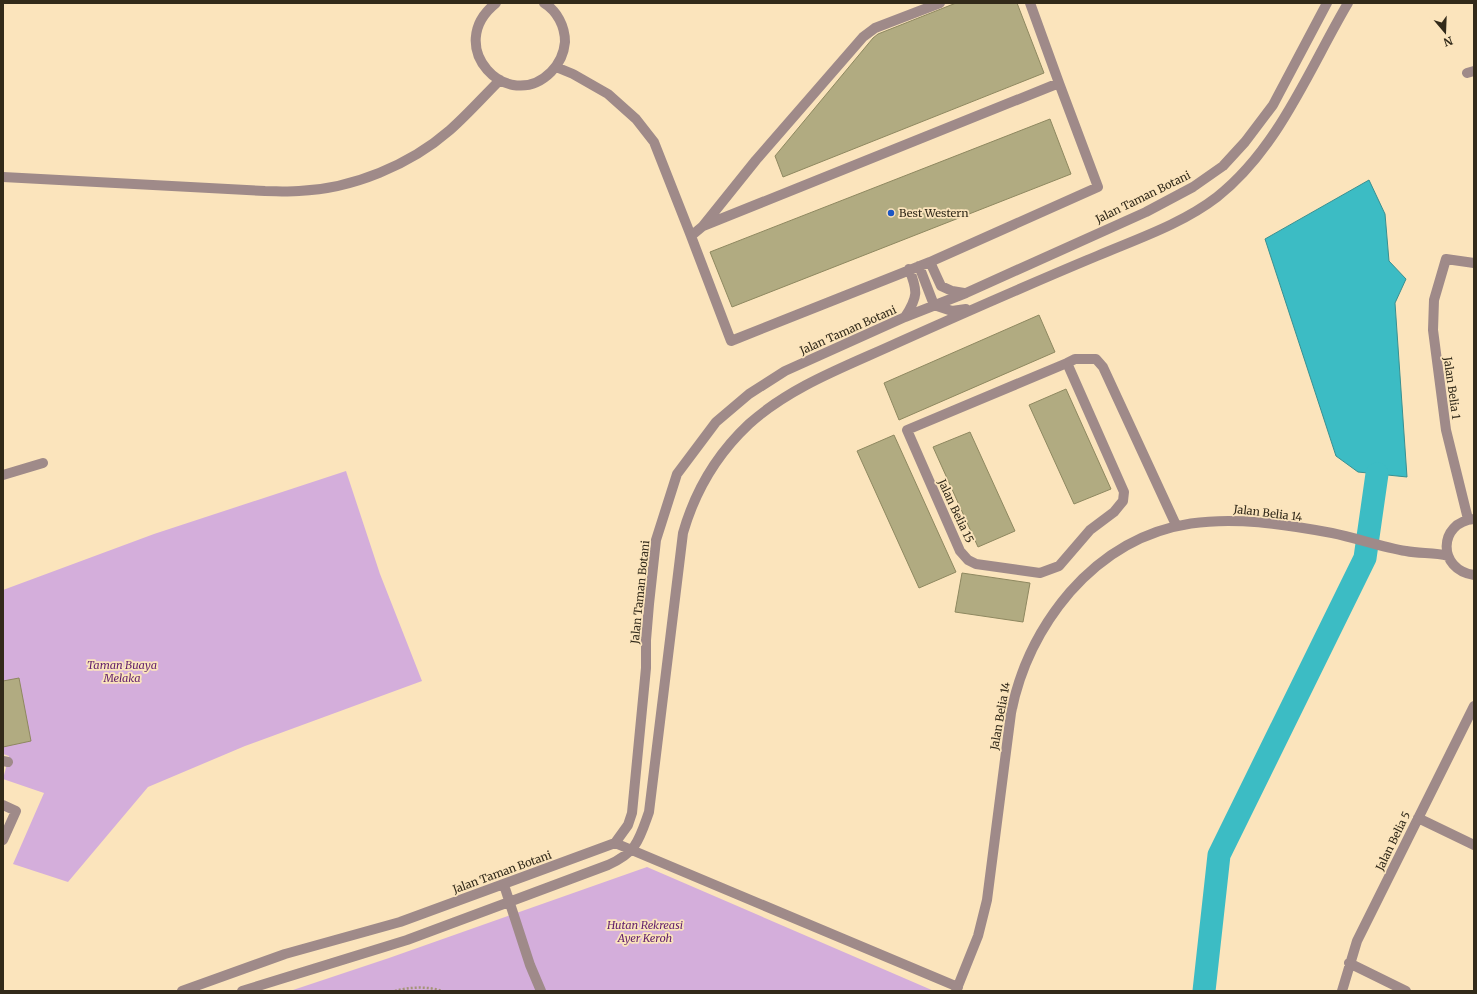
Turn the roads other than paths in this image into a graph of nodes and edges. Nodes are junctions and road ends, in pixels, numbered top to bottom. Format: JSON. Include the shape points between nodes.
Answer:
{"nodes":[{"id":1,"x":496,"y":3,"type":"edge"},
{"id":2,"x":544,"y":3,"type":"edge"},
{"id":3,"x":940,"y":3,"type":"edge"},
{"id":4,"x":1030,"y":3,"type":"edge"},
{"id":5,"x":1327,"y":3,"type":"edge"},
{"id":6,"x":1348,"y":3,"type":"edge"},
{"id":7,"x":556,"y":67,"type":"junction"},
{"id":8,"x":500,"y":80,"type":"junction"},
{"id":9,"x":1058,"y":83,"type":"junction"},
{"id":10,"x":3,"y":177,"type":"edge"},
{"id":11,"x":703,"y":226,"type":"junction"},
{"id":12,"x":691,"y":236,"type":"junction"},
{"id":13,"x":930,"y":262,"type":"junction"},
{"id":14,"x":1474,"y":263,"type":"edge"},
{"id":15,"x":919,"y":266,"type":"junction"},
{"id":16,"x":909,"y":269,"type":"junction"},
{"id":17,"x":966,"y":293,"type":"junction"},
{"id":18,"x":934,"y":305,"type":"junction"},
{"id":19,"x":974,"y":309,"type":"junction"},
{"id":20,"x":905,"y":317,"type":"junction"},
{"id":21,"x":1067,"y":363,"type":"junction"},
{"id":22,"x":42,"y":463,"type":"dead end"},
{"id":23,"x":3,"y":476,"type":"edge"},
{"id":24,"x":1471,"y":519,"type":"edge"},
{"id":25,"x":1176,"y":525,"type":"junction"},
{"id":26,"x":1448,"y":556,"type":"junction"},
{"id":27,"x":1474,"y":575,"type":"edge"},
{"id":28,"x":1474,"y":706,"type":"edge"},
{"id":29,"x":3,"y":805,"type":"edge"},
{"id":30,"x":1418,"y":818,"type":"junction"},
{"id":31,"x":3,"y":840,"type":"edge"},
{"id":32,"x":615,"y":843,"type":"junction"},
{"id":33,"x":1474,"y":845,"type":"edge"},
{"id":34,"x":632,"y":850,"type":"junction"},
{"id":35,"x":504,"y":885,"type":"junction"},
{"id":36,"x":509,"y":903,"type":"junction"},
{"id":37,"x":1349,"y":963,"type":"junction"},
{"id":38,"x":957,"y":989,"type":"edge"},
{"id":39,"x":182,"y":991,"type":"edge"},
{"id":40,"x":242,"y":991,"type":"edge"},
{"id":41,"x":541,"y":991,"type":"edge"},
{"id":42,"x":1342,"y":991,"type":"edge"},
{"id":43,"x":1406,"y":991,"type":"edge"}],
"edges":[{"from":1,"to":8,"type":"street","via":[[487,10],[479,22],[475,35],[480,61]]},
{"from":2,"to":7,"type":"street","via":[[558,16],[563,28],[564,48]]},
{"from":3,"to":11,"type":"street","via":[[875,28],[863,37],[756,160]]},
{"from":4,"to":9,"type":"street"},
{"from":5,"to":17,"type":"street","name":"Jalan Taman Botani","via":[[1273,105],[1223,166],[1194,187],[1146,212]]},
{"from":6,"to":19,"type":"street","via":[[1277,129],[1248,168],[1215,198],[1172,223]]},
{"from":7,"to":8,"type":"street","via":[[547,76],[524,85]]},
{"from":7,"to":12,"type":"street","via":[[608,94],[636,119],[654,142]]},
{"from":8,"to":10,"type":"street","via":[[449,130],[418,153],[383,171],[329,187],[300,191],[265,191]]},
{"from":9,"to":11,"type":"street"},
{"from":9,"to":13,"type":"street","via":[[1098,187]]},
{"from":11,"to":12,"type":"street"},
{"from":12,"to":16,"type":"street","via":[[731,341]]},
{"from":13,"to":15,"type":"street"},
{"from":13,"to":17,"type":"street","via":[[941,286]]},
{"from":14,"to":24,"type":"street","name":"Jalan Belia 1","via":[[1446,259],[1434,300],[1433,330],[1446,430]]},
{"from":15,"to":16,"type":"street"},
{"from":15,"to":18,"type":"street"},
{"from":16,"to":20,"type":"street","via":[[915,287],[914,302]]},
{"from":17,"to":18,"type":"street","name":"Jalan Taman Botani"},
{"from":18,"to":19,"type":"street","via":[[952,311]]},
{"from":18,"to":20,"type":"street","name":"Jalan Taman Botani"},
{"from":19,"to":34,"type":"street","via":[[800,389],[765,411],[750,424],[714,464],[697,494],[683,533],[649,812]]},
{"from":20,"to":32,"type":"street","name":"Jalan Taman Botani","via":[[785,371],[749,394],[716,422],[677,474],[656,540],[632,813],[628,825]]},
{"from":21,"to":21,"type":"street","name":"Jalan Belia 15","via":[[907,430],[960,551],[976,564],[1040,573],[1050,571],[1059,566],[1090,530],[1114,512],[1123,500],[1124,492]]},
{"from":21,"to":25,"type":"street","name":"Jalan Belia 15","via":[[1076,359],[1096,359],[1103,367]]},
{"from":22,"to":23,"type":"street"},
{"from":24,"to":26,"type":"street","via":[[1459,523],[1452,529],[1446,547]]},
{"from":25,"to":26,"type":"street","name":"Jalan Belia 14","via":[[1236,520],[1333,533],[1406,552]]},
{"from":25,"to":38,"type":"street","name":"Jalan Belia 14","via":[[1140,537],[1092,568],[1047,621],[1034,643],[1015,689],[987,900],[978,936]]},
{"from":26,"to":27,"type":"street","via":[[1458,570]]},
{"from":28,"to":30,"type":"street","name":"Jalan Belia 5"},
{"from":29,"to":31,"type":"street","via":[[16,811]]},
{"from":30,"to":33,"type":"street"},
{"from":30,"to":37,"type":"street","name":"Jalan Belia 5","via":[[1356,941]]},
{"from":32,"to":34,"type":"street"},
{"from":32,"to":35,"type":"street","name":"Jalan Taman Botani"},
{"from":34,"to":36,"type":"street","via":[[624,858],[608,865]]},
{"from":34,"to":38,"type":"street"},
{"from":35,"to":36,"type":"street"},
{"from":35,"to":39,"type":"street","name":"Jalan Taman Botani","via":[[400,922],[285,954]]},
{"from":36,"to":40,"type":"street","via":[[408,940]]},
{"from":36,"to":41,"type":"street"},
{"from":37,"to":42,"type":"street","name":"Jalan Belia 5"},
{"from":37,"to":43,"type":"street"}]}
